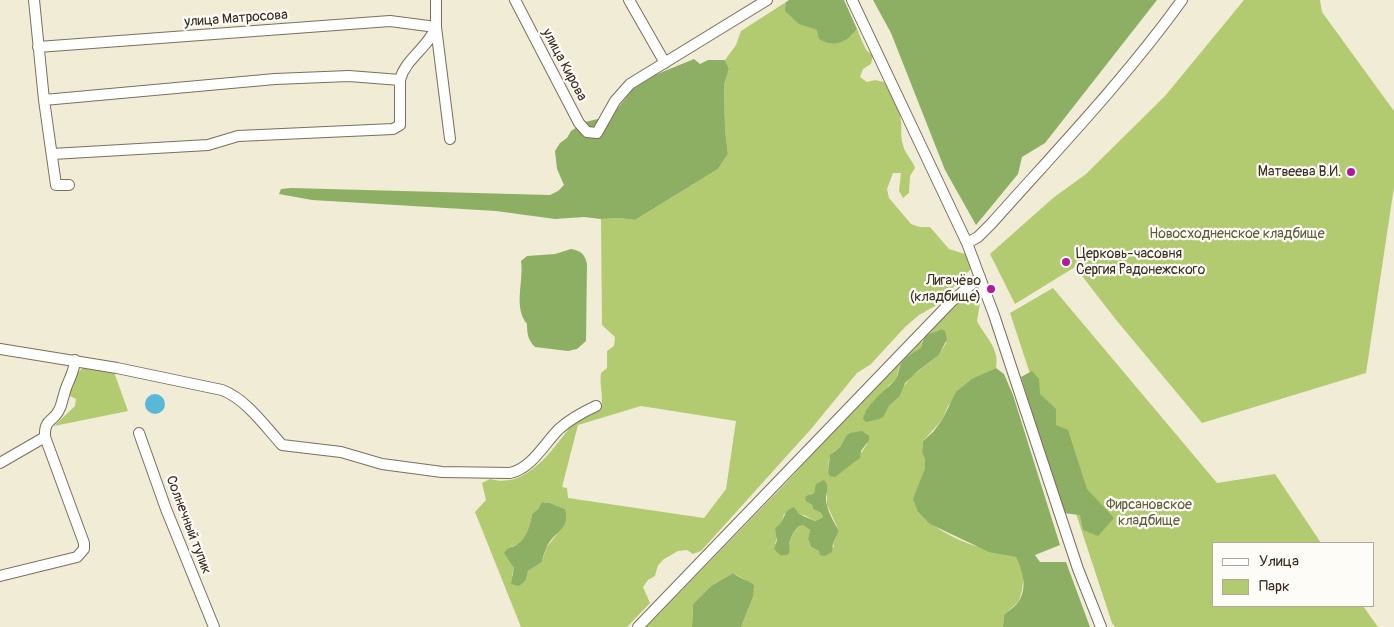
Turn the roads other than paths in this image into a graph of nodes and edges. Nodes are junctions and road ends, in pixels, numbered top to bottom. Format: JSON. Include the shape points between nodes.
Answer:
{"nodes":[{"id":1,"x":34,"y":0,"type":"edge"},
{"id":2,"x":436,"y":0,"type":"edge"},
{"id":3,"x":515,"y":0,"type":"edge"},
{"id":4,"x":629,"y":0,"type":"edge"},
{"id":5,"x":767,"y":0,"type":"edge"},
{"id":6,"x":852,"y":0,"type":"edge"},
{"id":7,"x":1182,"y":0,"type":"edge"},
{"id":8,"x":754,"y":3,"type":"edge"},
{"id":9,"x":436,"y":27,"type":"junction"},
{"id":10,"x":38,"y":47,"type":"junction"},
{"id":11,"x":665,"y":63,"type":"junction"},
{"id":12,"x":400,"y":80,"type":"junction"},
{"id":13,"x":44,"y":100,"type":"junction"},
{"id":14,"x":450,"y":139,"type":"dead end"},
{"id":15,"x":52,"y":154,"type":"junction"},
{"id":16,"x":69,"y":185,"type":"dead end"},
{"id":17,"x":967,"y":243,"type":"junction"},
{"id":18,"x":980,"y":277,"type":"junction"},
{"id":19,"x":0,"y":349,"type":"edge"},
{"id":20,"x":75,"y":360,"type":"junction"},
{"id":21,"x":596,"y":406,"type":"dead end"},
{"id":22,"x":140,"y":433,"type":"dead end"},
{"id":23,"x":46,"y":437,"type":"junction"},
{"id":24,"x":0,"y":463,"type":"edge"},
{"id":25,"x":0,"y":576,"type":"edge"},
{"id":26,"x":214,"y":627,"type":"edge"},
{"id":27,"x":638,"y":627,"type":"edge"},
{"id":28,"x":1101,"y":627,"type":"edge"}],
"edges":[{"from":1,"to":10,"type":"street"},
{"from":2,"to":9,"type":"street"},
{"from":3,"to":11,"type":"street","name":"улица Кирова","via":[[579,123],[587,132],[596,133],[615,101],[630,84]]},
{"from":4,"to":11,"type":"street"},
{"from":5,"to":8,"type":"street"},
{"from":6,"to":17,"type":"street"},
{"from":7,"to":17,"type":"street","via":[[1154,39],[1088,117],[992,223]]},
{"from":8,"to":11,"type":"street"},
{"from":9,"to":10,"type":"street","name":"улица Матросова","via":[[390,21]]},
{"from":9,"to":12,"type":"street","via":[[432,38],[402,71]]},
{"from":9,"to":14,"type":"street"},
{"from":10,"to":13,"type":"street"},
{"from":12,"to":13,"type":"street","via":[[349,76],[275,79]]},
{"from":12,"to":15,"type":"street","via":[[400,125],[393,129],[238,136],[208,145]]},
{"from":13,"to":15,"type":"street"},
{"from":15,"to":16,"type":"street","via":[[56,185]]},
{"from":17,"to":18,"type":"street"},
{"from":18,"to":27,"type":"street","via":[[951,302]]},
{"from":18,"to":28,"type":"street","via":[[1074,560]]},
{"from":19,"to":20,"type":"street"},
{"from":20,"to":21,"type":"street","via":[[229,392],[282,445],[341,452],[382,464],[442,472],[517,471],[532,460],[560,428]]},
{"from":20,"to":23,"type":"street","via":[[74,372],[60,408],[45,426]]},
{"from":22,"to":26,"type":"street","name":"Солнечный тупик","via":[[166,509]]},
{"from":23,"to":24,"type":"street"},
{"from":23,"to":25,"type":"street","via":[[84,549],[77,557]]}]}
